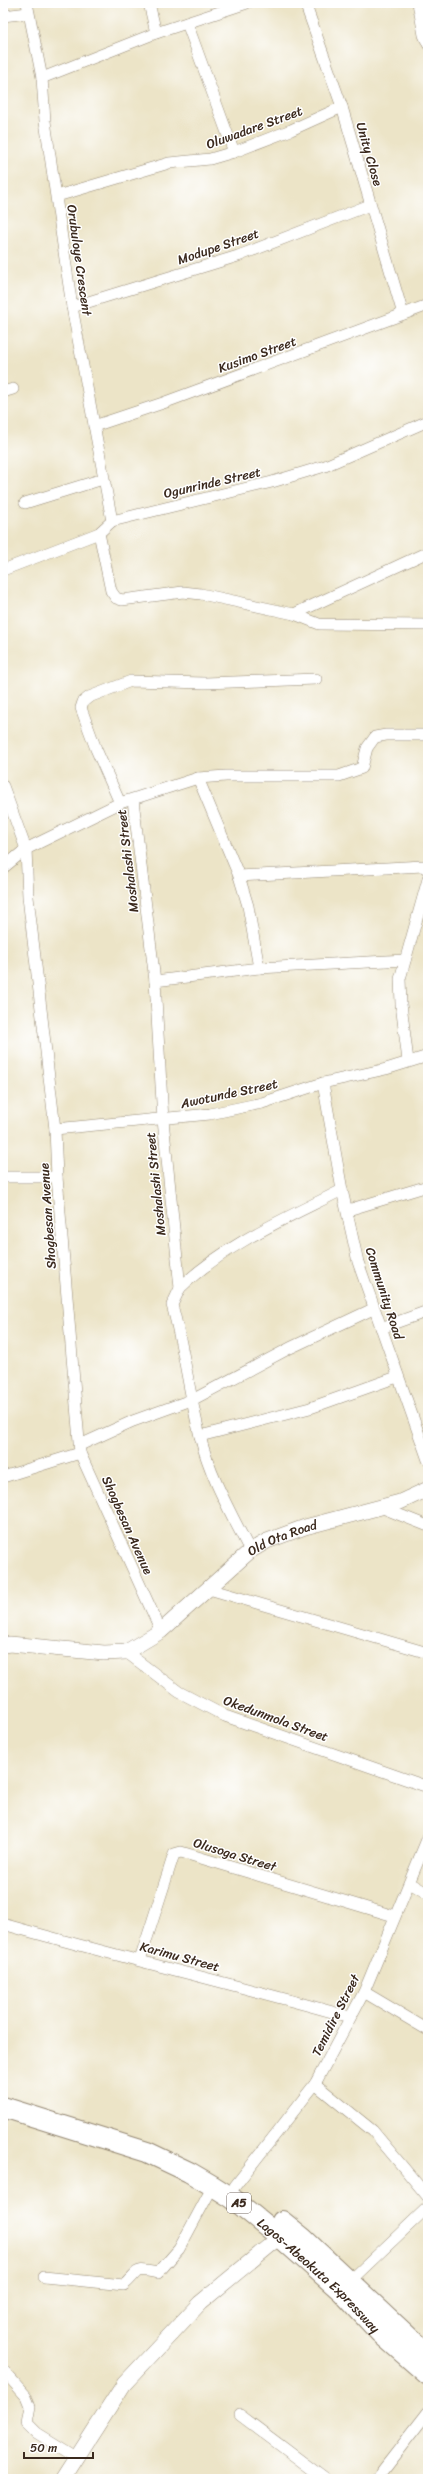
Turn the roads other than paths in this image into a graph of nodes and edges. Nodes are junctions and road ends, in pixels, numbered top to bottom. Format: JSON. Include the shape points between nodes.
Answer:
{"nodes":[{"id":1,"x":149,"y":3,"type":"edge"},
{"id":2,"x":247,"y":3,"type":"edge"},
{"id":3,"x":305,"y":3,"type":"edge"},
{"id":4,"x":418,"y":3,"type":"edge"},
{"id":5,"x":28,"y":8,"type":"edge"},
{"id":6,"x":3,"y":16,"type":"edge"},
{"id":7,"x":187,"y":23,"type":"junction"},
{"id":8,"x":156,"y":33,"type":"junction"},
{"id":9,"x":428,"y":44,"type":"edge"},
{"id":10,"x":42,"y":78,"type":"junction"},
{"id":11,"x":342,"y":108,"type":"junction"},
{"id":12,"x":234,"y":152,"type":"junction"},
{"id":13,"x":57,"y":196,"type":"junction"},
{"id":14,"x":370,"y":205,"type":"junction"},
{"id":15,"x":428,"y":305,"type":"edge"},
{"id":16,"x":72,"y":307,"type":"junction"},
{"id":17,"x":403,"y":314,"type":"junction"},
{"id":18,"x":428,"y":421,"type":"edge"},
{"id":19,"x":94,"y":426,"type":"junction"},
{"id":20,"x":103,"y":479,"type":"junction"},
{"id":21,"x":25,"y":503,"type":"dead end"},
{"id":22,"x":112,"y":521,"type":"junction"},
{"id":23,"x":99,"y":533,"type":"junction"},
{"id":24,"x":428,"y":552,"type":"edge"},
{"id":25,"x":3,"y":570,"type":"edge"},
{"id":26,"x":294,"y":614,"type":"junction"},
{"id":27,"x":428,"y":624,"type":"edge"},
{"id":28,"x":316,"y":679,"type":"dead end"},
{"id":29,"x":428,"y":735,"type":"edge"},
{"id":30,"x":198,"y":778,"type":"junction"},
{"id":31,"x":3,"y":786,"type":"edge"},
{"id":32,"x":133,"y":800,"type":"junction"},
{"id":33,"x":120,"y":803,"type":"junction"},
{"id":34,"x":26,"y":849,"type":"junction"},
{"id":35,"x":3,"y":868,"type":"edge"},
{"id":36,"x":428,"y":870,"type":"edge"},
{"id":37,"x":239,"y":876,"type":"junction"},
{"id":38,"x":428,"y":879,"type":"edge"},
{"id":39,"x":405,"y":960,"type":"junction"},
{"id":40,"x":259,"y":968,"type":"junction"},
{"id":41,"x":155,"y":981,"type":"junction"},
{"id":42,"x":428,"y":1056,"type":"edge"},
{"id":43,"x":408,"y":1061,"type":"junction"},
{"id":44,"x":323,"y":1083,"type":"junction"},
{"id":45,"x":163,"y":1120,"type":"junction"},
{"id":46,"x":55,"y":1129,"type":"junction"},
{"id":47,"x":3,"y":1177,"type":"edge"},
{"id":48,"x":57,"y":1177,"type":"junction"},
{"id":49,"x":428,"y":1186,"type":"edge"},
{"id":50,"x":342,"y":1190,"type":"junction"},
{"id":51,"x":348,"y":1210,"type":"junction"},
{"id":52,"x":180,"y":1288,"type":"junction"},
{"id":53,"x":373,"y":1309,"type":"junction"},
{"id":54,"x":428,"y":1311,"type":"edge"},
{"id":55,"x":381,"y":1328,"type":"junction"},
{"id":56,"x":397,"y":1377,"type":"junction"},
{"id":57,"x":194,"y":1399,"type":"junction"},
{"id":58,"x":200,"y":1436,"type":"junction"},
{"id":59,"x":80,"y":1449,"type":"junction"},
{"id":60,"x":428,"y":1460,"type":"edge"},
{"id":61,"x":3,"y":1477,"type":"edge"},
{"id":62,"x":428,"y":1489,"type":"edge"},
{"id":63,"x":380,"y":1507,"type":"junction"},
{"id":64,"x":428,"y":1526,"type":"edge"},
{"id":65,"x":250,"y":1551,"type":"junction"},
{"id":66,"x":209,"y":1589,"type":"junction"},
{"id":67,"x":161,"y":1632,"type":"junction"},
{"id":68,"x":3,"y":1646,"type":"edge"},
{"id":69,"x":126,"y":1652,"type":"junction"},
{"id":70,"x":428,"y":1653,"type":"edge"},
{"id":71,"x":428,"y":1787,"type":"edge"},
{"id":72,"x":428,"y":1837,"type":"edge"},
{"id":73,"x":410,"y":1883,"type":"junction"},
{"id":74,"x":428,"y":1894,"type":"edge"},
{"id":75,"x":394,"y":1916,"type":"junction"},
{"id":76,"x":3,"y":1924,"type":"edge"},
{"id":77,"x":140,"y":1960,"type":"junction"},
{"id":78,"x":364,"y":1992,"type":"junction"},
{"id":79,"x":350,"y":2017,"type":"junction"},
{"id":80,"x":428,"y":2030,"type":"edge"},
{"id":81,"x":316,"y":2084,"type":"junction"},
{"id":82,"x":3,"y":2094,"type":"edge"},
{"id":83,"x":3,"y":2107,"type":"edge"},
{"id":84,"x":214,"y":2186,"type":"junction"},
{"id":85,"x":235,"y":2186,"type":"junction"},
{"id":86,"x":428,"y":2197,"type":"edge"},
{"id":87,"x":428,"y":2207,"type":"edge"},
{"id":88,"x":280,"y":2236,"type":"junction"},
{"id":89,"x":44,"y":2277,"type":"dead end"},
{"id":90,"x":350,"y":2281,"type":"junction"},
{"id":91,"x":428,"y":2355,"type":"edge"},
{"id":92,"x":3,"y":2370,"type":"edge"},
{"id":93,"x":428,"y":2374,"type":"edge"},
{"id":94,"x":428,"y":2412,"type":"edge"},
{"id":95,"x":240,"y":2415,"type":"dead end"},
{"id":96,"x":76,"y":2457,"type":"junction"},
{"id":97,"x":63,"y":2479,"type":"edge"},
{"id":98,"x":325,"y":2479,"type":"edge"},
{"id":99,"x":376,"y":2479,"type":"edge"}],
"edges":[{"from":1,"to":8,"type":"street"},
{"from":2,"to":7,"type":"street"},
{"from":3,"to":11,"type":"street","name":"Unity Close"},
{"from":4,"to":9,"type":"street"},
{"from":5,"to":6,"type":"street"},
{"from":5,"to":10,"type":"street","name":"Orubuloye Crescent"},
{"from":7,"to":8,"type":"street"},
{"from":7,"to":12,"type":"street"},
{"from":8,"to":10,"type":"street"},
{"from":10,"to":13,"type":"street","name":"Orubuloye Crescent","via":[[45,121]]},
{"from":11,"to":12,"type":"street","name":"Oluwadare Street"},
{"from":11,"to":14,"type":"street","name":"Unity Close"},
{"from":12,"to":13,"type":"street","name":"Oluwadare Street","via":[[210,159],[169,163]]},
{"from":13,"to":16,"type":"street","name":"Orubuloye Crescent"},
{"from":14,"to":16,"type":"street","name":"Modupe Street","via":[[238,256]]},
{"from":14,"to":17,"type":"street","name":"Unity Close"},
{"from":15,"to":17,"type":"street","name":"Kusimo Street"},
{"from":16,"to":19,"type":"street","name":"Orubuloye Crescent"},
{"from":17,"to":19,"type":"street","name":"Kusimo Street"},
{"from":18,"to":22,"type":"street","name":"Ogunrinde Street","via":[[325,466],[272,482]]},
{"from":19,"to":20,"type":"street","name":"Orubuloye Crescent"},
{"from":20,"to":21,"type":"street"},
{"from":20,"to":22,"type":"street","name":"Orubuloye Crescent"},
{"from":22,"to":23,"type":"street","name":"Ogunrinde Street"},
{"from":23,"to":25,"type":"street","name":"Ogunrinde Street"},
{"from":23,"to":26,"type":"street","via":[[111,591],[116,598],[122,600],[183,592]]},
{"from":24,"to":26,"type":"street"},
{"from":26,"to":27,"type":"street","via":[[319,624],[336,626]]},
{"from":28,"to":33,"type":"street","via":[[197,683],[131,681],[88,697],[81,708]]},
{"from":29,"to":30,"type":"street","via":[[375,737],[367,748],[362,768],[339,776]]},
{"from":30,"to":32,"type":"street"},
{"from":30,"to":37,"type":"street"},
{"from":31,"to":34,"type":"street","name":"Shogbesan Avenue"},
{"from":32,"to":33,"type":"street"},
{"from":32,"to":41,"type":"street","name":"Moshalashi Street"},
{"from":33,"to":34,"type":"street"},
{"from":34,"to":35,"type":"street"},
{"from":34,"to":46,"type":"street","name":"Shogbesan Avenue","via":[[28,897]]},
{"from":36,"to":37,"type":"street","via":[[423,866]]},
{"from":37,"to":40,"type":"street","via":[[248,906]]},
{"from":38,"to":39,"type":"street"},
{"from":39,"to":40,"type":"street"},
{"from":39,"to":43,"type":"street","via":[[400,991]]},
{"from":40,"to":41,"type":"street"},
{"from":41,"to":45,"type":"street","name":"Moshalashi Street"},
{"from":42,"to":43,"type":"street","name":"Awotunde Street"},
{"from":43,"to":44,"type":"street","name":"Awotunde Street","via":[[386,1069]]},
{"from":44,"to":45,"type":"street","name":"Awotunde Street","via":[[262,1103],[210,1114]]},
{"from":44,"to":50,"type":"street","name":"Community Road"},
{"from":45,"to":46,"type":"street","name":"Awotunde Street"},
{"from":45,"to":52,"type":"street","name":"Moshalashi Street"},
{"from":46,"to":48,"type":"street","name":"Shogbesan Avenue"},
{"from":47,"to":48,"type":"street"},
{"from":48,"to":59,"type":"street","name":"Shogbesan Avenue"},
{"from":49,"to":51,"type":"street"},
{"from":50,"to":51,"type":"street","name":"Community Road"},
{"from":50,"to":52,"type":"street","via":[[251,1237],[196,1273]]},
{"from":51,"to":53,"type":"street","name":"Community Road","via":[[358,1262]]},
{"from":52,"to":57,"type":"street","name":"Moshalashi Street","via":[[172,1305]]},
{"from":53,"to":55,"type":"street","name":"Community Road"},
{"from":53,"to":57,"type":"street","via":[[290,1348]]},
{"from":54,"to":55,"type":"street"},
{"from":55,"to":56,"type":"street","name":"Community Road"},
{"from":56,"to":58,"type":"street","via":[[310,1408]]},
{"from":56,"to":60,"type":"street","name":"Community Road"},
{"from":57,"to":58,"type":"street","name":"Moshalashi Street"},
{"from":57,"to":59,"type":"street","via":[[133,1422]]},
{"from":58,"to":65,"type":"street","name":"Moshalashi Street","via":[[216,1484]]},
{"from":59,"to":61,"type":"street"},
{"from":59,"to":67,"type":"street","name":"Shogbesan Avenue"},
{"from":62,"to":63,"type":"street","name":"Old Ota Road","via":[[400,1502]]},
{"from":63,"to":64,"type":"street"},
{"from":63,"to":65,"type":"street","name":"Old Ota Road","via":[[289,1531]]},
{"from":65,"to":66,"type":"street","name":"Old Ota Road"},
{"from":66,"to":67,"type":"street","name":"Old Ota Road"},
{"from":66,"to":70,"type":"street"},
{"from":67,"to":69,"type":"street","name":"Old Ota Road"},
{"from":68,"to":69,"type":"street","via":[[10,1644]]},
{"from":69,"to":71,"type":"street","name":"Okedunmola Street","via":[[180,1692],[225,1716]]},
{"from":72,"to":73,"type":"street","name":"Temidire Street"},
{"from":73,"to":74,"type":"street"},
{"from":73,"to":75,"type":"street","name":"Temidire Street"},
{"from":75,"to":77,"type":"street","name":"Olusoga Street","via":[[181,1852],[174,1854]]},
{"from":75,"to":78,"type":"street","name":"Temidire Street"},
{"from":76,"to":77,"type":"street","name":"Karimu Street","via":[[67,1943]]},
{"from":77,"to":79,"type":"street","name":"Karimu Street"},
{"from":78,"to":79,"type":"street","name":"Temidire Street"},
{"from":78,"to":80,"type":"street"},
{"from":79,"to":81,"type":"street","name":"Temidire Street"},
{"from":81,"to":85,"type":"street","name":"Temidire Street"},
{"from":81,"to":86,"type":"street","via":[[373,2131]]},
{"from":82,"to":85,"type":"highway","name":"Lagos-Abeokuta Expressway","number":"A5","via":[[149,2142],[203,2167]]},
{"from":83,"to":84,"type":"highway","name":"Lagos-Abeokuta Expressway","number":"A5","via":[[147,2152]]},
{"from":84,"to":88,"type":"highway","name":"Lagos-Abeokuta Expressway","number":"A5"},
{"from":84,"to":89,"type":"street","via":[[180,2249],[158,2273],[142,2270],[134,2272],[124,2285]]},
{"from":85,"to":90,"type":"highway","name":"Lagos-Abeokuta Expressway","number":"A5","via":[[303,2238]]},
{"from":87,"to":90,"type":"street"},
{"from":88,"to":93,"type":"highway","name":"Lagos-Abeokuta Expressway","number":"A5","via":[[342,2292],[380,2333]]},
{"from":88,"to":96,"type":"street","via":[[200,2303],[124,2384]]},
{"from":90,"to":91,"type":"highway","name":"Lagos-Abeokuta Expressway","number":"A5"},
{"from":92,"to":96,"type":"street","via":[[26,2396],[30,2406],[28,2423],[37,2433]]},
{"from":94,"to":99,"type":"street"},
{"from":95,"to":98,"type":"street"},
{"from":96,"to":97,"type":"street"}]}
